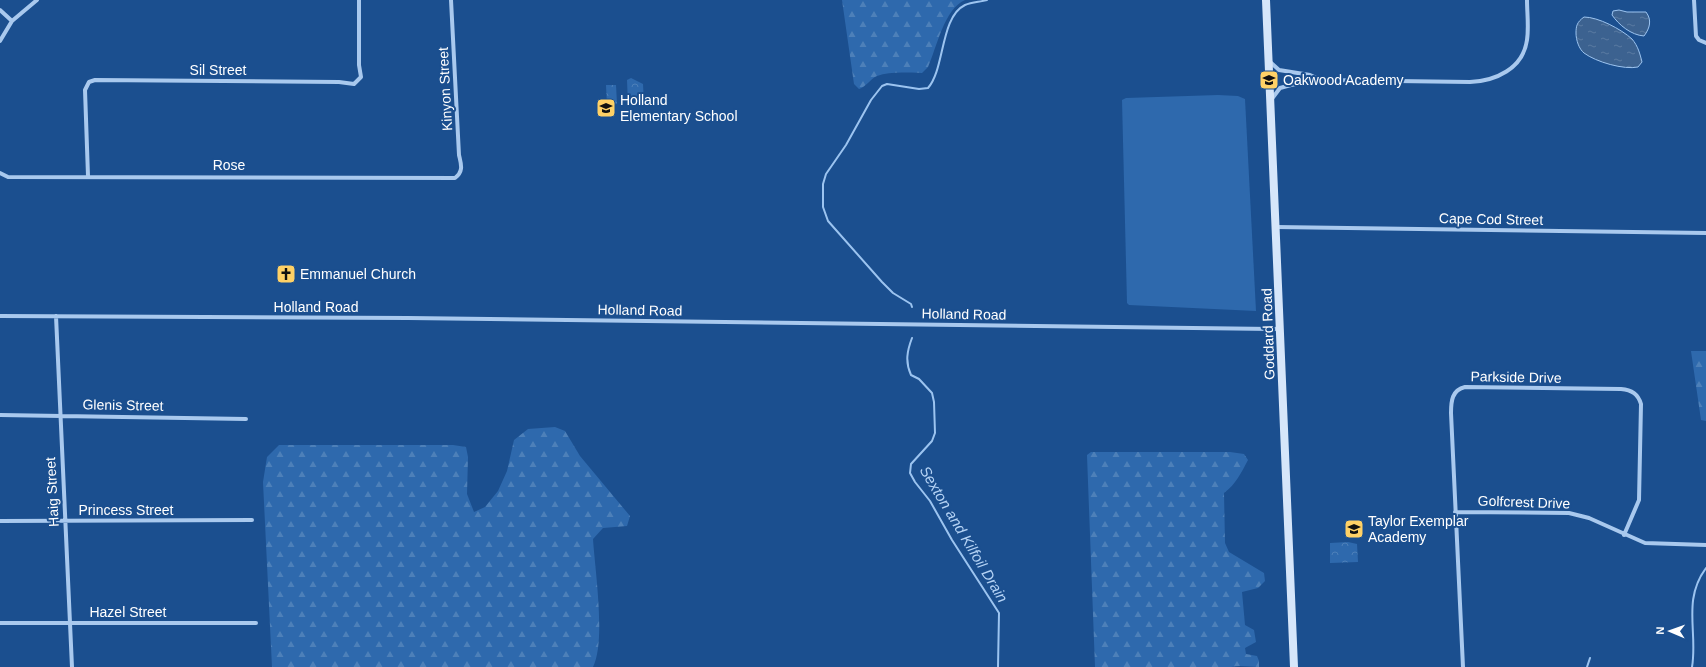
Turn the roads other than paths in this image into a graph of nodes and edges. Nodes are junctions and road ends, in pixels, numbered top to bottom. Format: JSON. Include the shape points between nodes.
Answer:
{"nodes":[{"id":1,"x":37,"y":0,"type":"edge"},
{"id":2,"x":359,"y":0,"type":"edge"},
{"id":3,"x":451,"y":0,"type":"edge"},
{"id":4,"x":1266,"y":0,"type":"edge"},
{"id":5,"x":1527,"y":0,"type":"edge"},
{"id":6,"x":1694,"y":0,"type":"edge"},
{"id":7,"x":0,"y":10,"type":"edge"},
{"id":8,"x":12,"y":21,"type":"junction"},
{"id":9,"x":0,"y":41,"type":"edge"},
{"id":10,"x":1706,"y":43,"type":"edge"},
{"id":11,"x":1268,"y":60,"type":"junction"},
{"id":12,"x":1322,"y":80,"type":"junction"},
{"id":13,"x":1270,"y":101,"type":"junction"},
{"id":14,"x":0,"y":173,"type":"edge"},
{"id":15,"x":88,"y":176,"type":"junction"},
{"id":16,"x":458,"y":176,"type":"joint"},
{"id":17,"x":1276,"y":227,"type":"junction"},
{"id":18,"x":1706,"y":233,"type":"edge"},
{"id":19,"x":0,"y":316,"type":"edge"},
{"id":20,"x":56,"y":316,"type":"junction"},
{"id":21,"x":1281,"y":329,"type":"junction"},
{"id":22,"x":0,"y":415,"type":"edge"},
{"id":23,"x":60,"y":415,"type":"junction"},
{"id":24,"x":246,"y":419,"type":"dead end"},
{"id":25,"x":1456,"y":512,"type":"junction"},
{"id":26,"x":252,"y":520,"type":"dead end"},
{"id":27,"x":0,"y":521,"type":"edge"},
{"id":28,"x":64,"y":521,"type":"junction"},
{"id":29,"x":1624,"y":535,"type":"junction"},
{"id":30,"x":1706,"y":545,"type":"edge"},
{"id":31,"x":0,"y":623,"type":"edge"},
{"id":32,"x":70,"y":623,"type":"junction"},
{"id":33,"x":256,"y":623,"type":"dead end"},
{"id":34,"x":72,"y":667,"type":"edge"},
{"id":35,"x":1294,"y":667,"type":"edge"},
{"id":36,"x":1463,"y":667,"type":"edge"}],
"edges":[{"from":1,"to":8,"type":"street"},
{"from":2,"to":15,"type":"street","name":"Sil Street","via":[[361,77],[354,84],[95,80],[89,82],[85,90]]},
{"from":3,"to":16,"type":"street","name":"Kinyon Street","via":[[459,155],[462,167]]},
{"from":4,"to":11,"type":"main road","name":"Goddard Road"},
{"from":5,"to":12,"type":"street","via":[[1528,29],[1524,50],[1510,69],[1495,78],[1470,82]]},
{"from":6,"to":10,"type":"street","via":[[1696,36]]},
{"from":7,"to":8,"type":"street"},
{"from":8,"to":9,"type":"street"},
{"from":11,"to":12,"type":"street","via":[[1280,70],[1310,75]]},
{"from":11,"to":13,"type":"main road","name":"Goddard Road"},
{"from":12,"to":13,"type":"street","via":[[1280,88]]},
{"from":13,"to":17,"type":"main road","name":"Goddard Road"},
{"from":14,"to":15,"type":"street","name":"Rose","via":[[8,177]]},
{"from":15,"to":16,"type":"street","name":"Rose","via":[[452,179]]},
{"from":17,"to":18,"type":"street","name":"Cape Cod Street"},
{"from":17,"to":21,"type":"main road","name":"Goddard Road"},
{"from":19,"to":20,"type":"street","name":"Holland Road"},
{"from":20,"to":21,"type":"street","name":"Holland Road"},
{"from":20,"to":23,"type":"street","name":"Haig Street"},
{"from":21,"to":35,"type":"main road","name":"Goddard Road"},
{"from":22,"to":23,"type":"street","name":"Glenis Street"},
{"from":23,"to":24,"type":"street","name":"Glenis Street"},
{"from":23,"to":28,"type":"street","name":"Haig Street"},
{"from":25,"to":29,"type":"street","name":"Golfcrest Drive","via":[[1573,514],[1589,518]]},
{"from":25,"to":29,"type":"street","name":"Parkside Drive","via":[[1451,404],[1457,390],[1465,387],[1627,390],[1636,395],[1641,404],[1639,500]]},
{"from":25,"to":36,"type":"street","name":"Parkside Drive"},
{"from":26,"to":28,"type":"street","name":"Princess Street"},
{"from":27,"to":28,"type":"street","name":"Princess Street"},
{"from":28,"to":32,"type":"street","name":"Haig Street"},
{"from":29,"to":30,"type":"street","name":"Golfcrest Drive","via":[[1655,544]]},
{"from":31,"to":32,"type":"street","name":"Hazel Street"},
{"from":32,"to":33,"type":"street","name":"Hazel Street"},
{"from":32,"to":34,"type":"street","name":"Haig Street"}]}
